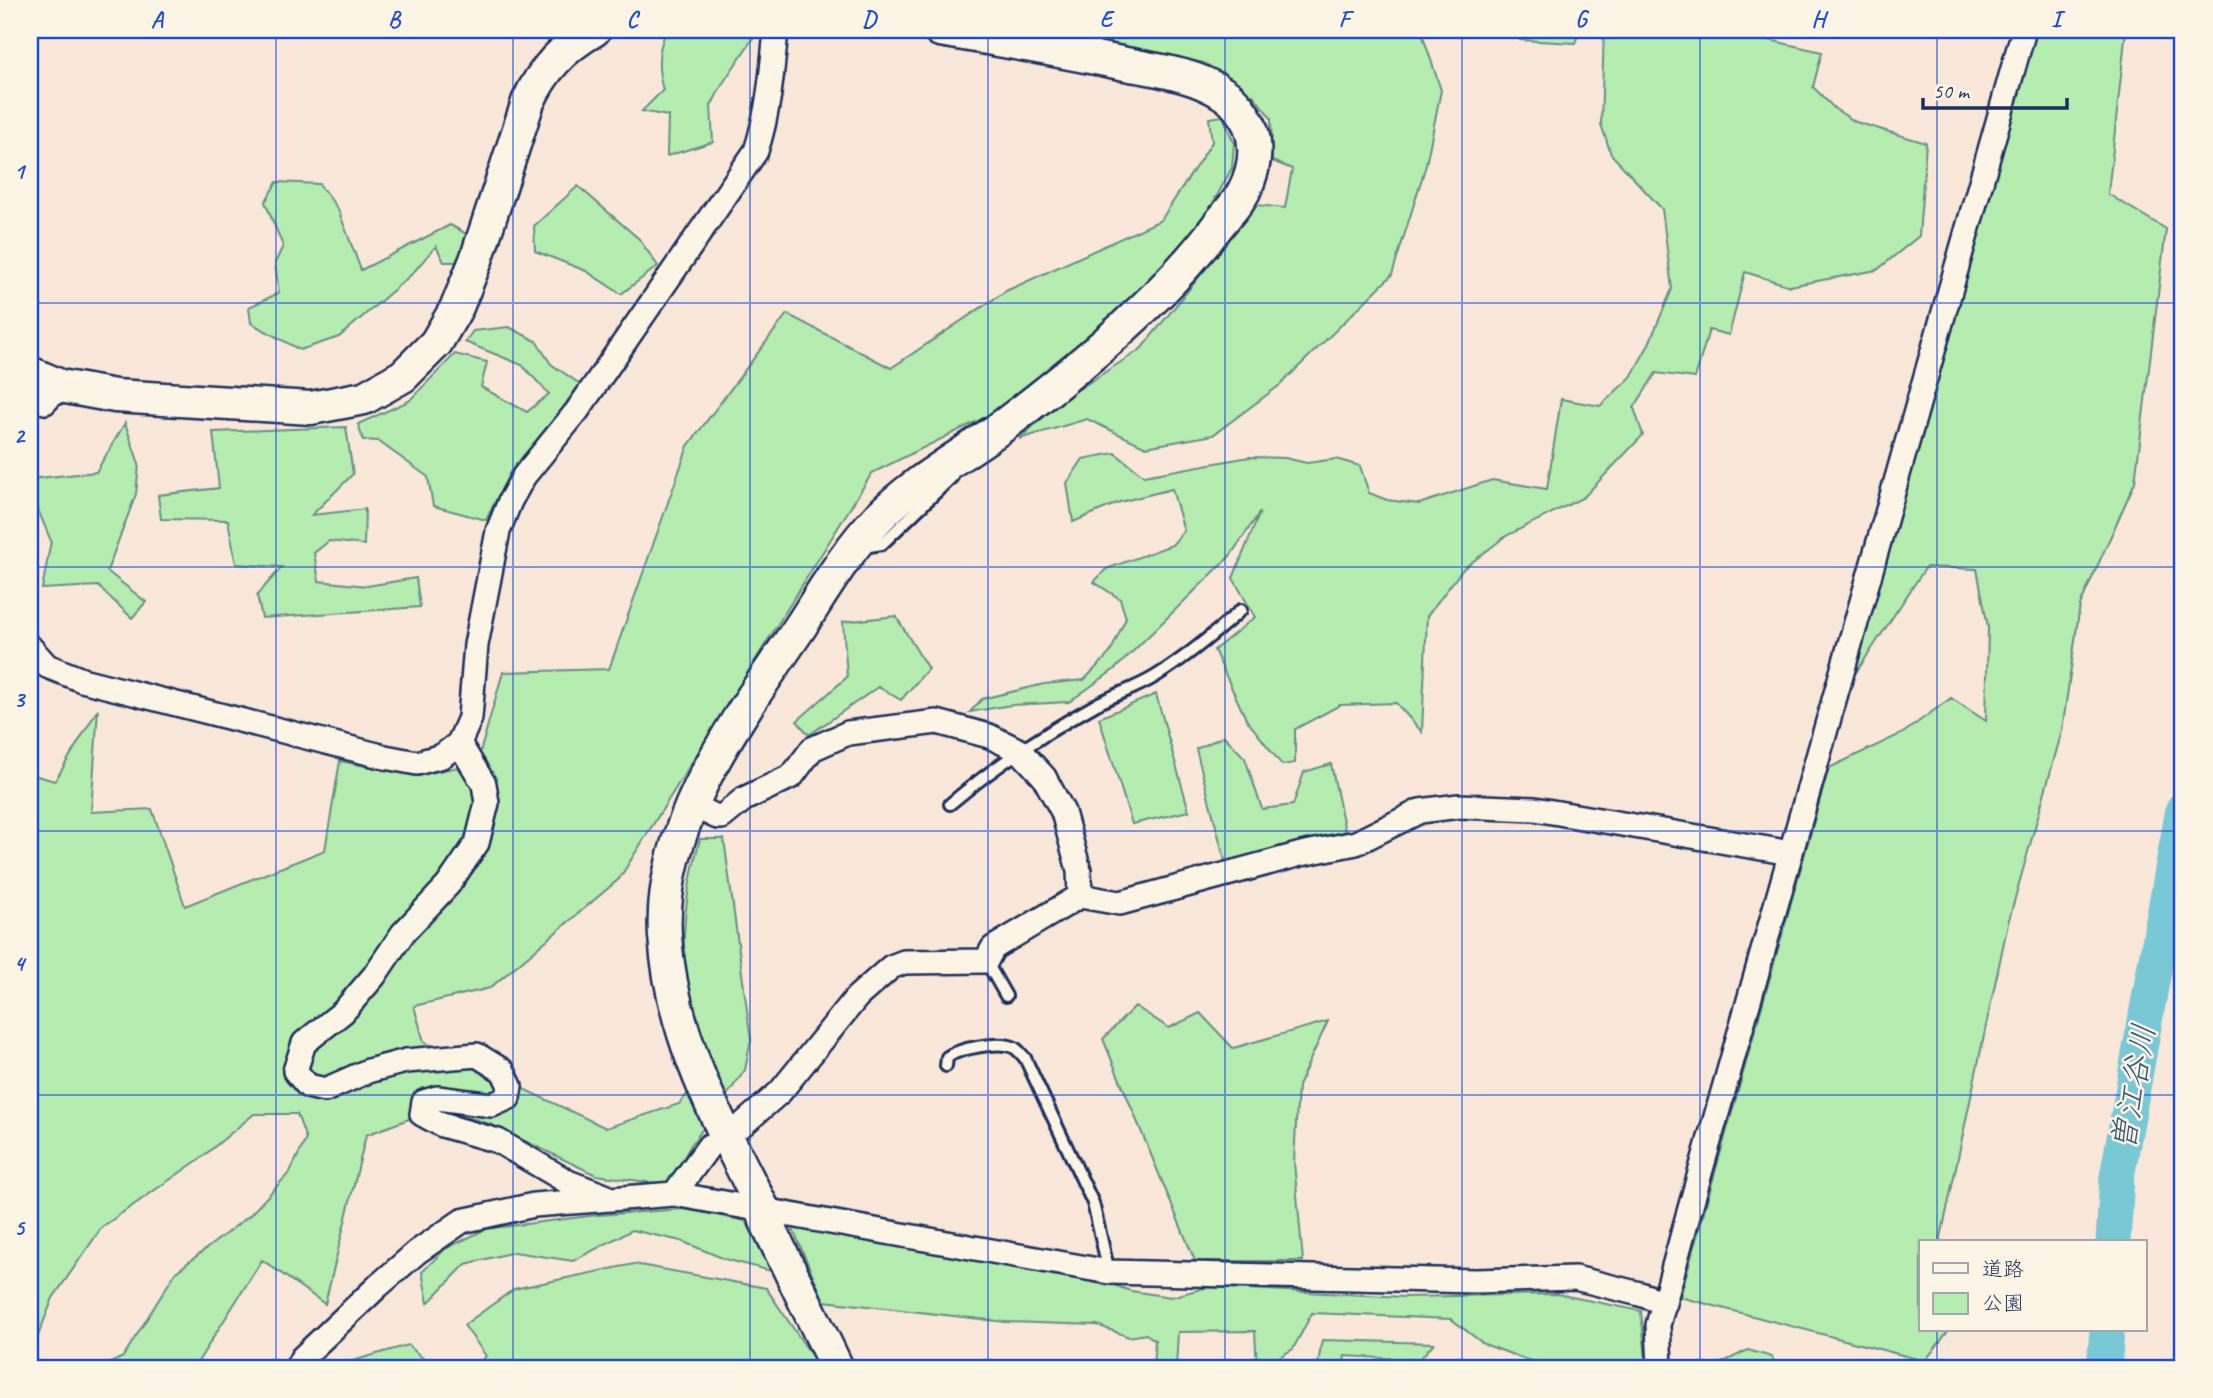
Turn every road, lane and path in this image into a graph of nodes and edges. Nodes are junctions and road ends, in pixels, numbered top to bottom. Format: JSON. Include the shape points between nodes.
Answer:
{"nodes":[{"id":1,"x":594,"y":30,"type":"edge"},
{"id":2,"x":776,"y":30,"type":"edge"},
{"id":3,"x":940,"y":30,"type":"edge"},
{"id":4,"x":2024,"y":30,"type":"edge"},
{"id":5,"x":30,"y":373,"type":"edge"},
{"id":6,"x":61,"y":386,"type":"junction"},
{"id":7,"x":30,"y":397,"type":"edge"},
{"id":8,"x":952,"y":477,"type":"dead end"},
{"id":9,"x":853,"y":548,"type":"junction"},
{"id":10,"x":1241,"y":611,"type":"dead end"},
{"id":11,"x":30,"y":647,"type":"edge"},
{"id":12,"x":460,"y":743,"type":"junction"},
{"id":13,"x":1020,"y":751,"type":"junction"},
{"id":14,"x":950,"y":804,"type":"dead end"},
{"id":15,"x":692,"y":805,"type":"junction"},
{"id":16,"x":1791,"y":853,"type":"junction"},
{"id":17,"x":1080,"y":896,"type":"junction"},
{"id":18,"x":986,"y":961,"type":"junction"},
{"id":19,"x":1006,"y":996,"type":"dead end"},
{"id":20,"x":946,"y":1066,"type":"dead end"},
{"id":21,"x":742,"y":1125,"type":"dead end"},
{"id":22,"x":709,"y":1146,"type":"dead end"},
{"id":23,"x":674,"y":1194,"type":"junction"},
{"id":24,"x":611,"y":1198,"type":"junction"},
{"id":25,"x":765,"y":1215,"type":"junction"},
{"id":26,"x":1109,"y":1272,"type":"junction"},
{"id":27,"x":1665,"y":1303,"type":"junction"},
{"id":28,"x":297,"y":1368,"type":"edge"},
{"id":29,"x":837,"y":1368,"type":"edge"},
{"id":30,"x":1660,"y":1368,"type":"edge"}],
"edges":[{"from":1,"to":6,"type":"street","via":[[556,57],[538,79],[457,307],[436,343],[403,376],[365,398],[311,408],[115,396]]},
{"from":2,"to":12,"type":"street","via":[[771,94],[756,151],[510,501],[498,531],[476,645],[470,718]]},
{"from":3,"to":9,"type":"street","via":[[1188,76],[1226,94],[1238,107],[1249,124],[1255,159],[1243,192],[1202,248],[1144,309],[1010,421],[916,484]]},
{"from":4,"to":16,"type":"street"},
{"from":5,"to":6,"type":"street"},
{"from":6,"to":7,"type":"street","via":[[45,402]]},
{"from":8,"to":9,"type":"lane","via":[[882,544]]},
{"from":9,"to":15,"type":"street","via":[[761,685]]},
{"from":10,"to":13,"type":"lane","via":[[1154,678],[1098,704]]},
{"from":11,"to":12,"type":"street","via":[[47,666],[82,680],[385,757],[417,763],[442,756]]},
{"from":12,"to":24,"type":"street","via":[[484,784],[487,803],[477,843],[448,886],[403,933],[351,1003],[304,1043],[295,1071],[308,1086],[325,1090],[406,1061],[477,1055],[503,1071],[510,1086],[508,1098],[492,1105],[437,1098],[424,1102],[422,1114],[442,1125],[498,1141],[568,1182]]},
{"from":13,"to":14,"type":"lane"},
{"from":13,"to":15,"type":"street","via":[[989,736],[937,722],[848,733],[812,749],[792,776],[744,799],[722,817]]},
{"from":13,"to":17,"type":"street","via":[[1044,777],[1063,812],[1079,870]]},
{"from":15,"to":25,"type":"street","via":[[669,876],[665,907],[675,1006],[698,1078]]},
{"from":16,"to":17,"type":"street","via":[[1535,809],[1459,806],[1420,811],[1356,843],[1120,902]]},
{"from":16,"to":27,"type":"street"},
{"from":17,"to":18,"type":"street","via":[[993,948]]},
{"from":18,"to":19,"type":"lane"},
{"from":18,"to":21,"type":"street","via":[[904,962],[891,967],[857,997],[780,1092]]},
{"from":20,"to":26,"type":"lane","via":[[947,1057],[955,1051],[1003,1043],[1017,1048],[1025,1058],[1093,1203]]},
{"from":22,"to":23,"type":"street"},
{"from":23,"to":24,"type":"street"},
{"from":23,"to":25,"type":"street"},
{"from":24,"to":28,"type":"street","via":[[534,1205],[462,1220],[378,1286]]},
{"from":25,"to":26,"type":"street"},
{"from":25,"to":29,"type":"street"},
{"from":26,"to":27,"type":"street","via":[[1476,1281],[1575,1278]]},
{"from":27,"to":30,"type":"street","via":[[1657,1336]]}]}
